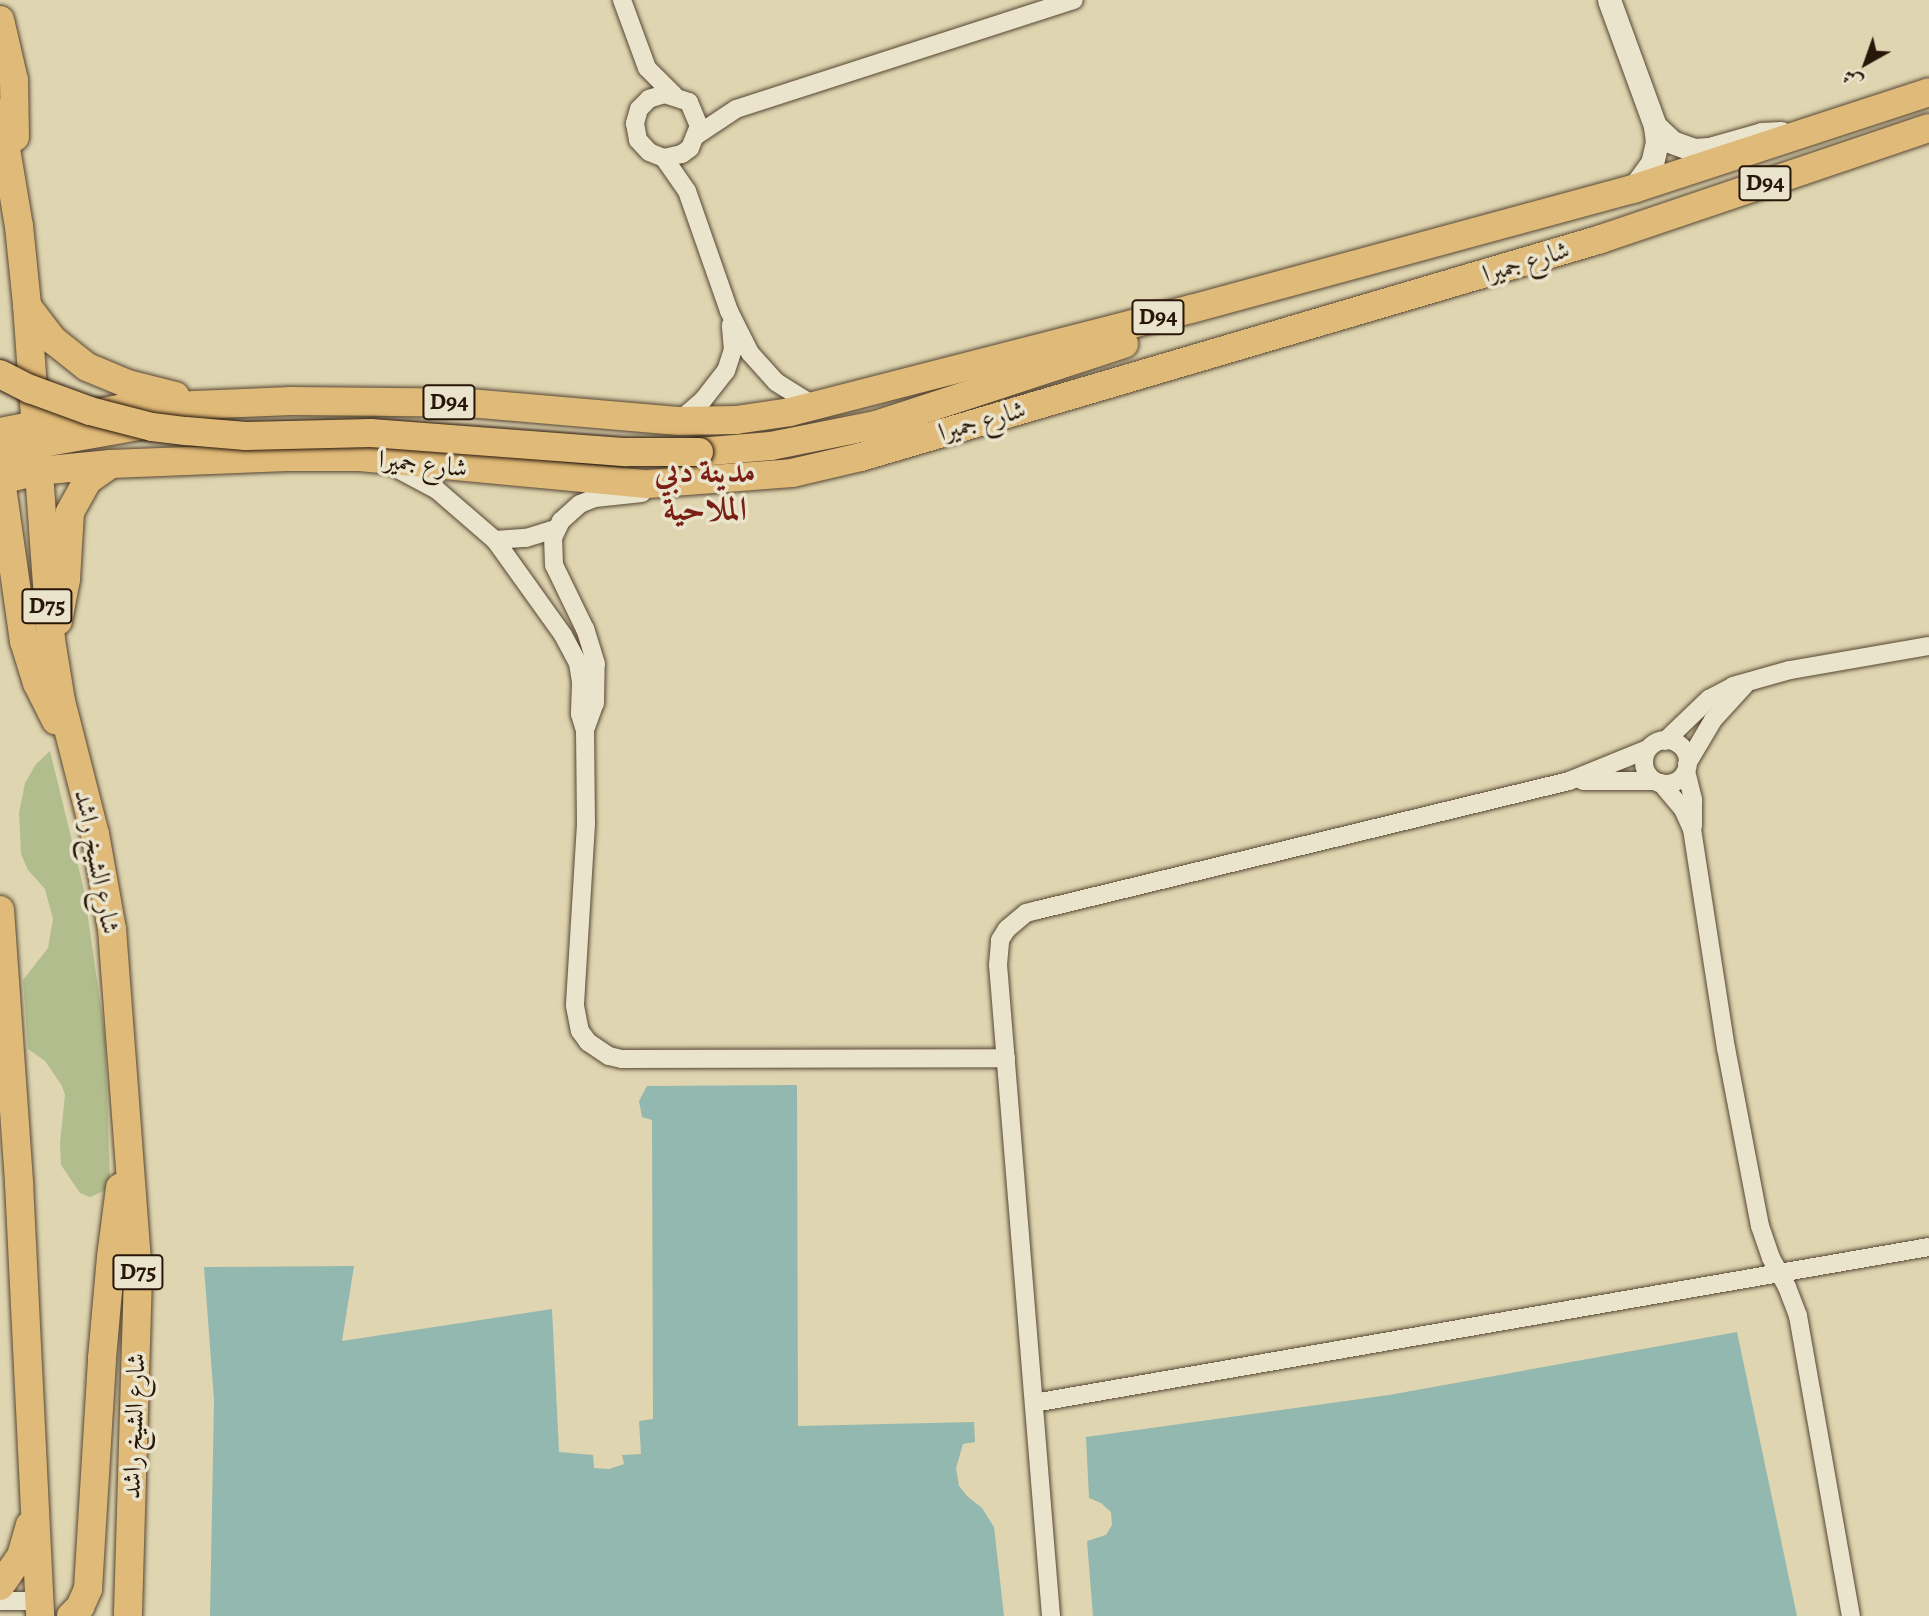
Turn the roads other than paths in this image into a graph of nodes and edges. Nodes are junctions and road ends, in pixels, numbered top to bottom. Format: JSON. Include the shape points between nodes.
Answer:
{"nodes":[{"id":1,"x":621,"y":0,"type":"edge"},
{"id":2,"x":1074,"y":0,"type":"edge"},
{"id":3,"x":1609,"y":0,"type":"edge"},
{"id":4,"x":0,"y":20,"type":"edge"},
{"id":5,"x":643,"y":59,"type":"junction"},
{"id":6,"x":1929,"y":92,"type":"edge"},
{"id":7,"x":674,"y":94,"type":"junction"},
{"id":8,"x":642,"y":105,"type":"junction"},
{"id":9,"x":694,"y":109,"type":"junction"},
{"id":10,"x":736,"y":110,"type":"junction"},
{"id":11,"x":0,"y":113,"type":"edge"},
{"id":12,"x":1655,"y":125,"type":"junction"},
{"id":13,"x":1929,"y":128,"type":"edge"},
{"id":14,"x":1797,"y":135,"type":"junction"},
{"id":15,"x":694,"y":141,"type":"junction"},
{"id":16,"x":664,"y":158,"type":"junction"},
{"id":17,"x":5,"y":182,"type":"edge"},
{"id":18,"x":1633,"y":189,"type":"junction"},
{"id":19,"x":691,"y":200,"type":"junction"},
{"id":20,"x":1273,"y":286,"type":"junction"},
{"id":21,"x":27,"y":305,"type":"junction"},
{"id":22,"x":729,"y":311,"type":"junction"},
{"id":23,"x":0,"y":374,"type":"edge"},
{"id":24,"x":220,"y":403,"type":"junction"},
{"id":25,"x":816,"y":407,"type":"junction"},
{"id":26,"x":678,"y":421,"type":"junction"},
{"id":27,"x":11,"y":454,"type":"edge"},
{"id":28,"x":360,"y":457,"type":"junction"},
{"id":29,"x":111,"y":464,"type":"junction"},
{"id":30,"x":687,"y":481,"type":"junction"},
{"id":31,"x":556,"y":530,"type":"junction"},
{"id":32,"x":495,"y":540,"type":"junction"},
{"id":33,"x":51,"y":640,"type":"junction"},
{"id":34,"x":1929,"y":646,"type":"edge"},
{"id":35,"x":1747,"y":683,"type":"junction"},
{"id":36,"x":585,"y":730,"type":"junction"},
{"id":37,"x":70,"y":740,"type":"junction"},
{"id":38,"x":1665,"y":741,"type":"junction"},
{"id":39,"x":1648,"y":749,"type":"junction"},
{"id":40,"x":1686,"y":768,"type":"junction"},
{"id":41,"x":1569,"y":781,"type":"junction"},
{"id":42,"x":1658,"y":782,"type":"junction"},
{"id":43,"x":1692,"y":829,"type":"junction"},
{"id":44,"x":0,"y":910,"type":"edge"},
{"id":45,"x":1006,"y":1058,"type":"junction"},
{"id":46,"x":129,"y":1136,"type":"junction"},
{"id":47,"x":1929,"y":1247,"type":"edge"},
{"id":48,"x":1779,"y":1273,"type":"junction"},
{"id":49,"x":1034,"y":1404,"type":"junction"},
{"id":50,"x":34,"y":1502,"type":"junction"},
{"id":51,"x":0,"y":1586,"type":"edge"},
{"id":52,"x":0,"y":1601,"type":"edge"},
{"id":53,"x":46,"y":1611,"type":"edge"},
{"id":54,"x":71,"y":1616,"type":"edge"},
{"id":55,"x":128,"y":1616,"type":"edge"},
{"id":56,"x":1051,"y":1616,"type":"edge"},
{"id":57,"x":1851,"y":1616,"type":"edge"}],
"edges":[{"from":1,"to":5,"type":"street"},
{"from":2,"to":10,"type":"street"},
{"from":3,"to":12,"type":"street"},
{"from":4,"to":17,"type":"main road","via":[[15,99],[16,135]]},
{"from":5,"to":7,"type":"street","via":[[659,83]]},
{"from":5,"to":8,"type":"street"},
{"from":6,"to":14,"type":"main road","name":"شارع جميرا","number":"D94"},
{"from":7,"to":8,"type":"street","via":[[657,95]]},
{"from":7,"to":9,"type":"street"},
{"from":8,"to":16,"type":"street","via":[[635,123],[638,140],[649,152]]},
{"from":9,"to":10,"type":"street"},
{"from":9,"to":15,"type":"street"},
{"from":10,"to":15,"type":"street"},
{"from":11,"to":17,"type":"main road","name":"شارع الشيخ راشد","number":"D75"},
{"from":12,"to":14,"type":"street","via":[[1672,142],[1694,150],[1762,134]]},
{"from":12,"to":18,"type":"street","via":[[1652,163]]},
{"from":13,"to":30,"type":"main road","name":"شارع جميرا","number":"D94","via":[[1601,239],[861,457],[792,473]]},
{"from":14,"to":18,"type":"main road","name":"شارع جميرا","number":"D94"},
{"from":15,"to":16,"type":"street","via":[[682,154]]},
{"from":15,"to":19,"type":"street","via":[[687,169]]},
{"from":16,"to":19,"type":"street"},
{"from":17,"to":21,"type":"main road","name":"شارع الشيخ راشد","number":"D75","via":[[19,226]]},
{"from":18,"to":20,"type":"main road","name":"شارع جميرا","number":"D94"},
{"from":19,"to":22,"type":"street"},
{"from":20,"to":23,"type":"main road","bridge":true,"via":[[1211,317],[876,425],[771,446],[699,452],[626,452],[371,433],[256,436],[186,431],[90,411]]},
{"from":20,"to":25,"type":"main road","name":"شارع جميرا","number":"D94"},
{"from":21,"to":24,"type":"main road","via":[[53,340],[94,370],[163,394]]},
{"from":21,"to":27,"type":"main road","name":"شارع الشيخ راشد","number":"D75"},
{"from":22,"to":25,"type":"street","via":[[766,373]]},
{"from":22,"to":26,"type":"street","via":[[733,350],[726,371]]},
{"from":24,"to":26,"type":"main road","name":"شارع جميرا","number":"D94","via":[[415,401]]},
{"from":24,"to":27,"type":"main road","via":[[173,419]]},
{"from":25,"to":26,"type":"main road","name":"شارع جميرا","number":"D94","via":[[736,420]]},
{"from":27,"to":29,"type":"main road","name":"شارع جميرا","number":"D94"},
{"from":27,"to":33,"type":"main road","name":"شارع الشيخ راشد","number":"D75"},
{"from":27,"to":37,"type":"main road","via":[[29,662],[46,703]]},
{"from":28,"to":29,"type":"main road","name":"شارع جميرا","number":"D94"},
{"from":28,"to":30,"type":"main road","name":"شارع جميرا","number":"D94","via":[[613,482]]},
{"from":28,"to":32,"type":"street","via":[[398,468],[437,490]]},
{"from":29,"to":33,"type":"main road","via":[[82,487],[70,512],[63,600]]},
{"from":30,"to":31,"type":"street","via":[[659,491],[587,500],[566,514]]},
{"from":31,"to":32,"type":"street"},
{"from":31,"to":36,"type":"street","via":[[554,565],[585,629],[596,664],[595,703]]},
{"from":32,"to":36,"type":"street","via":[[574,653]]},
{"from":33,"to":37,"type":"main road","name":"شارع الشيخ راشد","number":"D75"},
{"from":34,"to":35,"type":"street","via":[[1790,670]]},
{"from":35,"to":38,"type":"street","via":[[1709,699]]},
{"from":35,"to":40,"type":"street","via":[[1713,720]]},
{"from":36,"to":45,"type":"street","via":[[586,824],[575,1006],[580,1031],[597,1051],[622,1059]]},
{"from":37,"to":46,"type":"main road","name":"شارع الشيخ راشد","number":"D75","via":[[95,834],[112,929]]},
{"from":38,"to":39,"type":"street"},
{"from":38,"to":40,"type":"street","via":[[1679,745]]},
{"from":39,"to":41,"type":"street"},
{"from":39,"to":42,"type":"street","via":[[1644,763],[1649,776]]},
{"from":40,"to":42,"type":"street","via":[[1675,782]]},
{"from":40,"to":43,"type":"street","via":[[1693,800]]},
{"from":41,"to":42,"type":"street"},
{"from":41,"to":45,"type":"street","via":[[1026,913],[1007,929],[998,952]]},
{"from":42,"to":43,"type":"street","via":[[1683,808]]},
{"from":43,"to":48,"type":"street","via":[[1760,1226]]},
{"from":44,"to":50,"type":"main road"},
{"from":45,"to":49,"type":"street"},
{"from":46,"to":54,"type":"main road","via":[[111,1257],[88,1589]]},
{"from":46,"to":55,"type":"main road","name":"شارع الشيخ راشد","number":"D75","via":[[138,1299]]},
{"from":47,"to":48,"type":"street"},
{"from":48,"to":49,"type":"street"},
{"from":48,"to":57,"type":"street","via":[[1798,1316]]},
{"from":49,"to":56,"type":"street"},
{"from":50,"to":51,"type":"main road","via":[[21,1556]]},
{"from":50,"to":53,"type":"main road"},
{"from":52,"to":53,"type":"street"}]}
